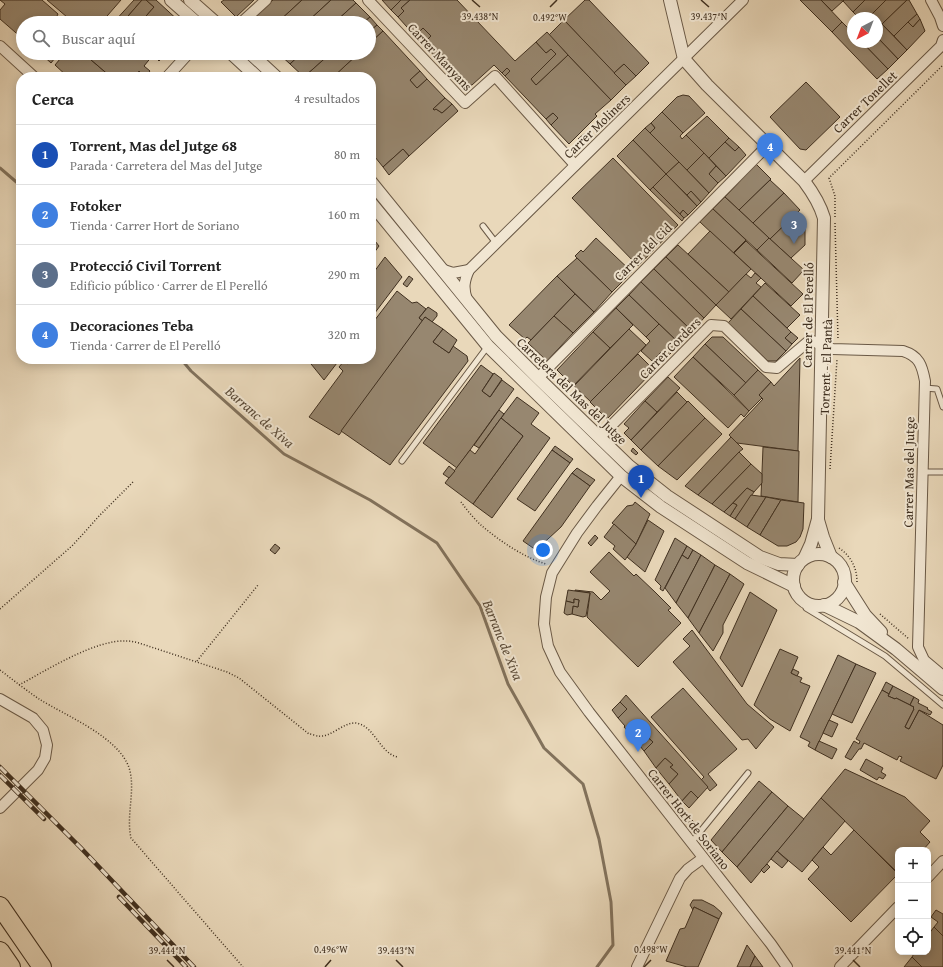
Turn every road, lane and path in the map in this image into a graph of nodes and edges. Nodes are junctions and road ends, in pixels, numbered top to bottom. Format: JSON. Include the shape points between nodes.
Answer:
{"nodes":[{"id":1,"x":171,"y":0,"type":"edge"},
{"id":2,"x":190,"y":0,"type":"edge"},
{"id":3,"x":266,"y":0,"type":"edge"},
{"id":4,"x":368,"y":0,"type":"edge"},
{"id":5,"x":670,"y":0,"type":"edge"},
{"id":6,"x":743,"y":0,"type":"edge"},
{"id":7,"x":931,"y":0,"type":"edge"},
{"id":8,"x":189,"y":16,"type":"edge"},
{"id":9,"x":208,"y":16,"type":"edge"},
{"id":10,"x":249,"y":16,"type":"edge"},
{"id":11,"x":943,"y":26,"type":"edge"},
{"id":12,"x":943,"y":40,"type":"edge"},
{"id":13,"x":0,"y":46,"type":"edge"},
{"id":14,"x":684,"y":59,"type":"junction"},
{"id":15,"x":183,"y":60,"type":"edge"},
{"id":16,"x":239,"y":60,"type":"edge"},
{"id":17,"x":258,"y":60,"type":"edge"},
{"id":18,"x":943,"y":65,"type":"edge"},
{"id":19,"x":29,"y":72,"type":"edge"},
{"id":20,"x":172,"y":72,"type":"edge"},
{"id":21,"x":252,"y":72,"type":"edge"},
{"id":22,"x":271,"y":72,"type":"edge"},
{"id":23,"x":768,"y":145,"type":"junction"},
{"id":24,"x":575,"y":165,"type":"junction"},
{"id":25,"x":804,"y":181,"type":"junction"},
{"id":26,"x":376,"y":188,"type":"edge"},
{"id":27,"x":376,"y":209,"type":"edge"},
{"id":28,"x":483,"y":226,"type":"dead end"},
{"id":29,"x":496,"y":243,"type":"junction"},
{"id":30,"x":441,"y":269,"type":"junction"},
{"id":31,"x":468,"y":270,"type":"junction"},
{"id":32,"x":467,"y":302,"type":"junction"},
{"id":33,"x":822,"y":344,"type":"junction"},
{"id":34,"x":488,"y":346,"type":"junction"},
{"id":35,"x":838,"y":349,"type":"junction"},
{"id":36,"x":538,"y":378,"type":"junction"},
{"id":37,"x":924,"y":388,"type":"junction"},
{"id":38,"x":943,"y":407,"type":"edge"},
{"id":39,"x":600,"y":437,"type":"junction"},
{"id":40,"x":402,"y":461,"type":"dead end"},
{"id":41,"x":830,"y":472,"type":"dead end"},
{"id":42,"x":922,"y":472,"type":"junction"},
{"id":43,"x":943,"y":472,"type":"edge"},
{"id":44,"x":622,"y":476,"type":"junction"},
{"id":45,"x":134,"y":481,"type":"dead end"},
{"id":46,"x":461,"y":502,"type":"dead end"},
{"id":47,"x":818,"y":519,"type":"junction"},
{"id":48,"x":833,"y":551,"type":"junction"},
{"id":49,"x":802,"y":561,"type":"junction"},
{"id":50,"x":556,"y":566,"type":"junction"},
{"id":51,"x":844,"y":582,"type":"junction"},
{"id":52,"x":857,"y":584,"type":"dead end"},
{"id":53,"x":258,"y":585,"type":"dead end"},
{"id":54,"x":794,"y":586,"type":"junction"},
{"id":55,"x":805,"y":601,"type":"junction"},
{"id":56,"x":824,"y":605,"type":"junction"},
{"id":57,"x":0,"y":609,"type":"edge"},
{"id":58,"x":877,"y":612,"type":"dead end"},
{"id":59,"x":918,"y":647,"type":"junction"},
{"id":60,"x":896,"y":648,"type":"junction"},
{"id":61,"x":886,"y":656,"type":"junction"},
{"id":62,"x":197,"y":661,"type":"junction"},
{"id":63,"x":0,"y":670,"type":"edge"},
{"id":64,"x":943,"y":676,"type":"edge"},
{"id":65,"x":19,"y":685,"type":"junction"},
{"id":66,"x":943,"y":689,"type":"edge"},
{"id":67,"x":0,"y":698,"type":"edge"},
{"id":68,"x":943,"y":705,"type":"edge"},
{"id":69,"x":398,"y":757,"type":"dead end"},
{"id":70,"x":748,"y":773,"type":"dead end"},
{"id":71,"x":0,"y":808,"type":"edge"},
{"id":72,"x":691,"y":843,"type":"junction"},
{"id":73,"x":703,"y":858,"type":"junction"},
{"id":74,"x":943,"y":861,"type":"edge"},
{"id":75,"x":931,"y":874,"type":"edge"},
{"id":76,"x":0,"y":906,"type":"edge"},
{"id":77,"x":895,"y":910,"type":"edge"},
{"id":78,"x":0,"y":920,"type":"edge"},
{"id":79,"x":0,"y":951,"type":"edge"},
{"id":80,"x":11,"y":967,"type":"edge"},
{"id":81,"x":32,"y":967,"type":"edge"},
{"id":82,"x":42,"y":967,"type":"edge"},
{"id":83,"x":243,"y":967,"type":"edge"},
{"id":84,"x":637,"y":967,"type":"edge"},
{"id":85,"x":787,"y":967,"type":"edge"},
{"id":86,"x":840,"y":967,"type":"edge"}],
"edges":[{"from":1,"to":8,"type":"street"},
{"from":2,"to":9,"type":"street"},
{"from":3,"to":10,"type":"street"},
{"from":4,"to":24,"type":"street","name":"Carrer Manyans","via":[[465,103],[495,76]]},
{"from":5,"to":14,"type":"street","name":"Carrer de El Perelló"},
{"from":6,"to":14,"type":"street","name":"Carrer Moliners"},
{"from":7,"to":11,"type":"street"},
{"from":12,"to":25,"type":"street","name":"Carrer Tonellet","via":[[941,46]]},
{"from":13,"to":19,"type":"street"},
{"from":14,"to":23,"type":"street","name":"Carrer de El Perelló"},
{"from":14,"to":24,"type":"street","name":"Carrer Moliners"},
{"from":15,"to":20,"type":"street"},
{"from":16,"to":21,"type":"street"},
{"from":17,"to":22,"type":"street"},
{"from":18,"to":35,"type":"path","name":"Torrent - El Pantà","via":[[829,178],[835,196]]},
{"from":23,"to":25,"type":"street","name":"Carrer de El Perelló"},
{"from":23,"to":36,"type":"street","name":"Carrer del Cid"},
{"from":24,"to":29,"type":"street","name":"Carrer Moliners"},
{"from":25,"to":33,"type":"street","name":"Carrer de El Perelló","via":[[814,193],[824,218]]},
{"from":26,"to":30,"type":"street","name":"Carretera del Mas del Jutge"},
{"from":27,"to":34,"type":"street","name":"Carretera del Mas del Jutge"},
{"from":28,"to":29,"type":"lane"},
{"from":29,"to":31,"type":"street","name":"Carrer Moliners"},
{"from":30,"to":31,"type":"street","via":[[454,273]]},
{"from":30,"to":32,"type":"street","name":"Carretera del Mas del Jutge"},
{"from":31,"to":32,"type":"street","via":[[463,290]]},
{"from":32,"to":36,"type":"street","name":"Carretera del Mas del Jutge","via":[[496,336]]},
{"from":33,"to":35,"type":"street","name":"Carrer Mas del Jutge"},
{"from":33,"to":39,"type":"street","name":"Carrer Corders","via":[[810,340],[777,368],[766,367],[724,326],[711,325]]},
{"from":33,"to":47,"type":"street","name":"Carrer de El Perelló"},
{"from":34,"to":40,"type":"lane"},
{"from":34,"to":44,"type":"street","name":"Carretera del Mas del Jutge"},
{"from":35,"to":37,"type":"street","name":"Carrer Mas del Jutge","via":[[903,351],[911,354],[922,366]]},
{"from":35,"to":41,"type":"path","name":"Torrent - El Pantà"},
{"from":36,"to":39,"type":"street","name":"Carretera del Mas del Jutge"},
{"from":37,"to":38,"type":"lane","via":[[937,389]]},
{"from":37,"to":42,"type":"street","name":"Carrer Mas del Jutge"},
{"from":39,"to":49,"type":"street","name":"Carretera del Mas del Jutge","via":[[629,466],[667,496],[760,557],[779,564]]},
{"from":42,"to":43,"type":"lane"},
{"from":42,"to":59,"type":"street","name":"Carrer Mas del Jutge"},
{"from":44,"to":50,"type":"street","name":"Carrer Hort de Soriano","via":[[593,511]]},
{"from":44,"to":54,"type":"street","name":"Carretera del Mas del Jutge","via":[[661,507],[747,563]]},
{"from":45,"to":57,"type":"path","via":[[73,545]]},
{"from":46,"to":50,"type":"path","via":[[481,525],[510,546],[534,560]]},
{"from":47,"to":48,"type":"street","via":[[823,537]]},
{"from":47,"to":49,"type":"street","via":[[811,544]]},
{"from":48,"to":49,"type":"street"},
{"from":48,"to":51,"type":"street","via":[[843,572]]},
{"from":48,"to":52,"type":"path","via":[[845,552],[853,562]]},
{"from":49,"to":54,"type":"street","via":[[794,571]]},
{"from":50,"to":72,"type":"street","name":"Carrer Hort de Soriano","via":[[546,597],[544,624],[548,646],[560,672]]},
{"from":51,"to":56,"type":"street","via":[[838,597]]},
{"from":51,"to":60,"type":"street","via":[[865,614]]},
{"from":53,"to":62,"type":"path"},
{"from":54,"to":55,"type":"street","via":[[798,595]]},
{"from":55,"to":56,"type":"street","via":[[814,605]]},
{"from":55,"to":61,"type":"lane","via":[[806,608]]},
{"from":56,"to":60,"type":"street","via":[[859,622]]},
{"from":58,"to":59,"type":"path"},
{"from":59,"to":64,"type":"street","via":[[924,660]]},
{"from":60,"to":61,"type":"lane"},
{"from":60,"to":66,"type":"street"},
{"from":61,"to":68,"type":"lane"},
{"from":62,"to":65,"type":"path","via":[[128,640],[118,641],[65,660]]},
{"from":62,"to":69,"type":"path","via":[[239,678],[310,734],[319,737],[356,723],[368,730],[389,753]]},
{"from":63,"to":65,"type":"path"},
{"from":65,"to":83,"type":"path","via":[[77,720],[122,754],[132,785],[131,838]]},
{"from":67,"to":71,"type":"street","via":[[33,718],[43,730],[47,745],[45,758],[38,770]]},
{"from":70,"to":72,"type":"lane"},
{"from":72,"to":73,"type":"street","name":"Carrer Hort de Soriano"},
{"from":73,"to":84,"type":"street","via":[[680,878]]},
{"from":73,"to":85,"type":"street","name":"Carrer Hort de Soriano"},
{"from":74,"to":75,"type":"street"},
{"from":76,"to":82,"type":"highway"},
{"from":77,"to":86,"type":"street"},
{"from":78,"to":81,"type":"highway"},
{"from":79,"to":80,"type":"highway"}]}
